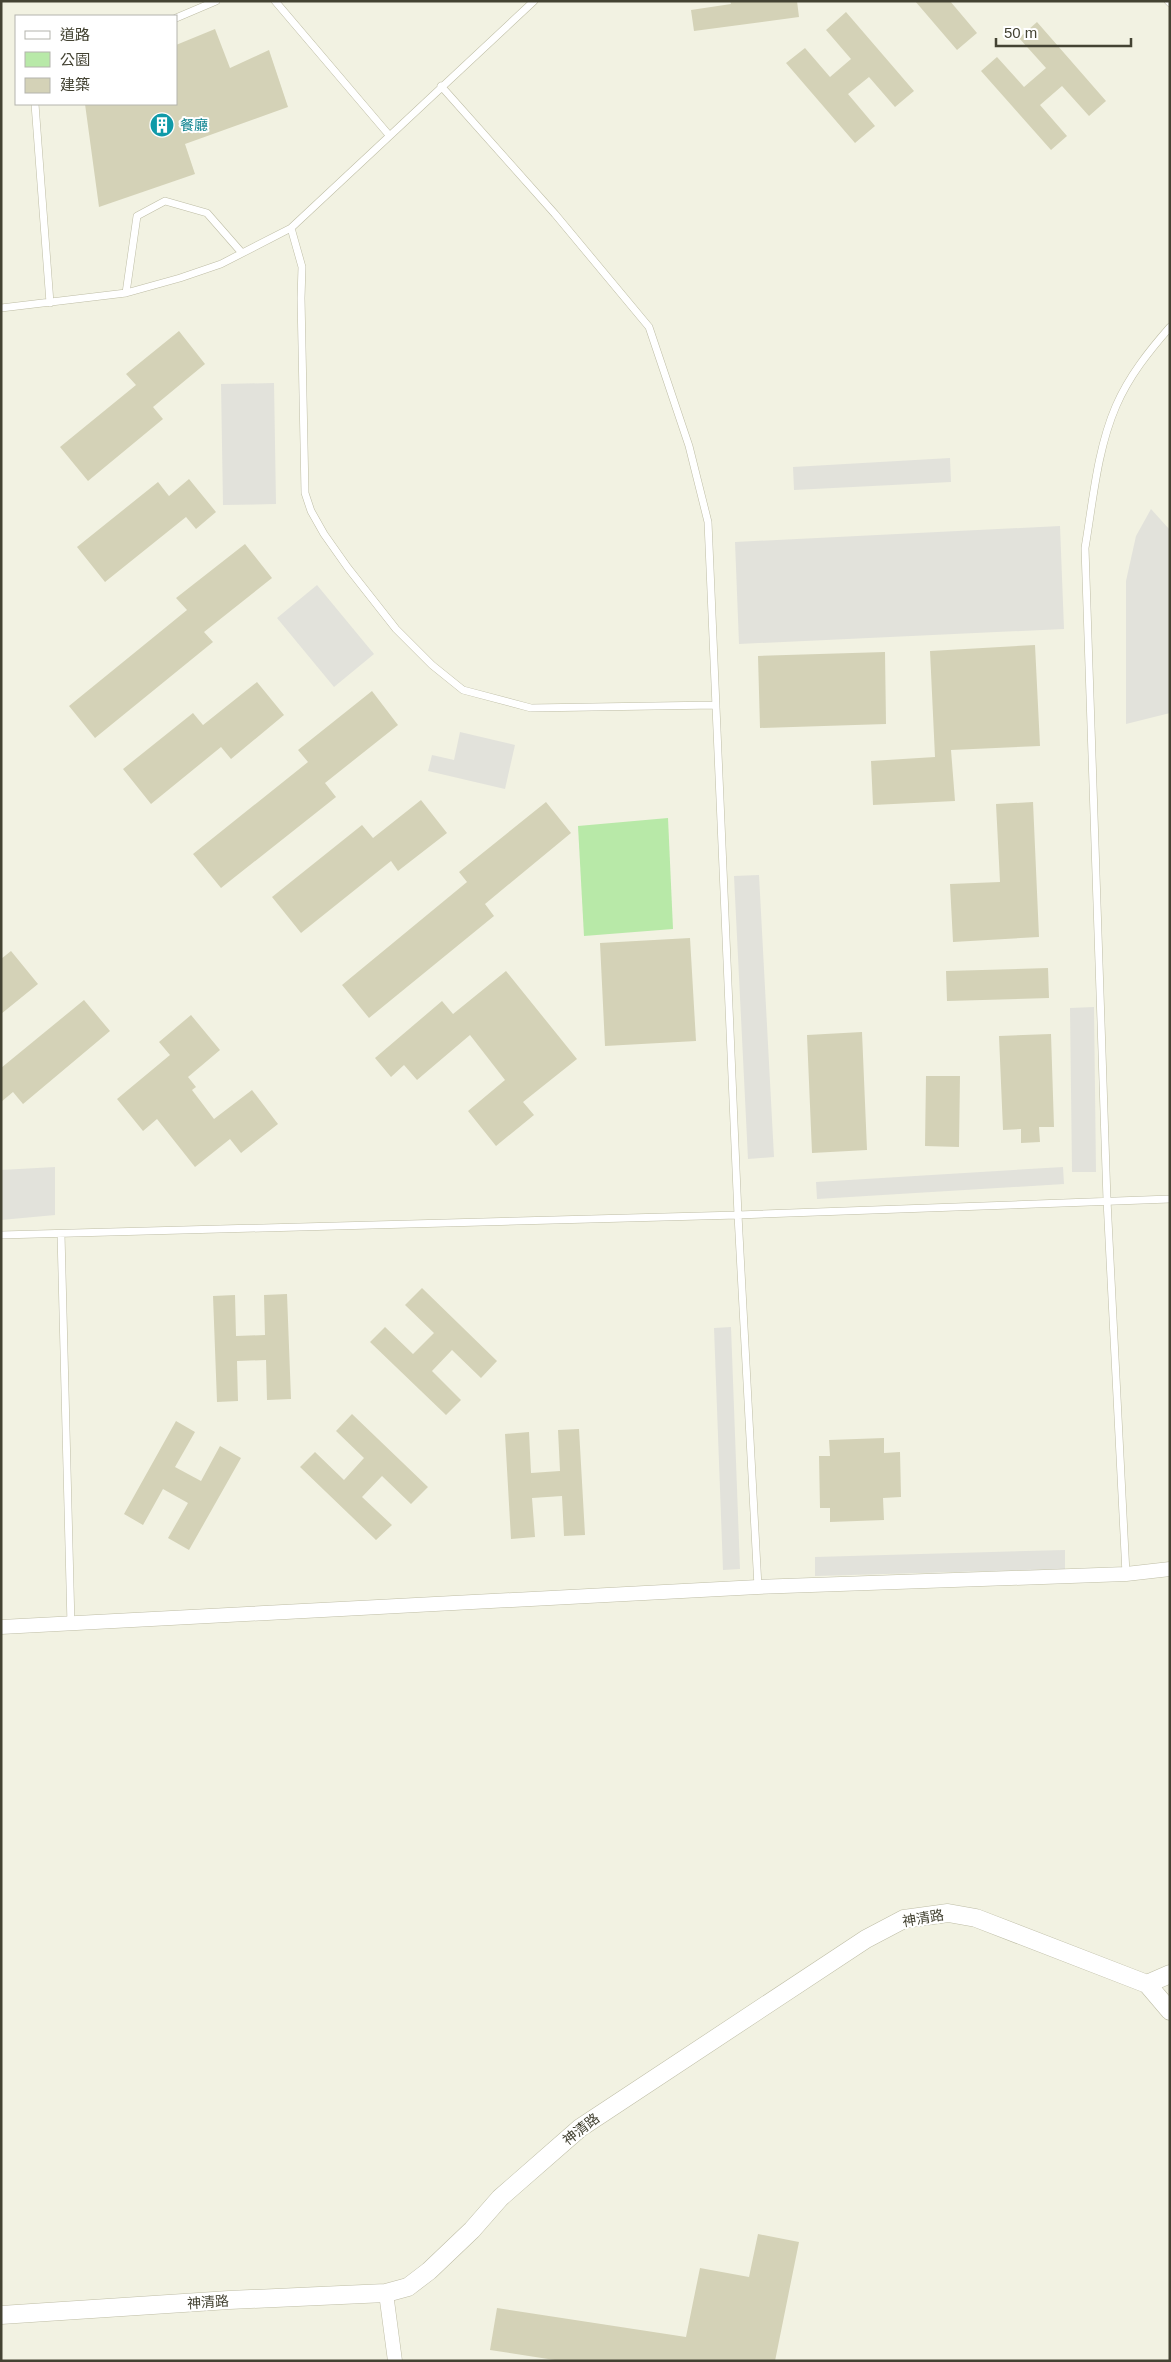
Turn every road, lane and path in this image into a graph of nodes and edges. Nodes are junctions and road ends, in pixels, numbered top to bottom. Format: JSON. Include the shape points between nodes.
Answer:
{"nodes":[{"id":1,"x":216,"y":1,"type":"edge"},
{"id":2,"x":275,"y":1,"type":"edge"},
{"id":3,"x":534,"y":1,"type":"edge"},
{"id":4,"x":178,"y":17,"type":"edge"},
{"id":5,"x":441,"y":86,"type":"junction"},
{"id":6,"x":35,"y":105,"type":"edge"},
{"id":7,"x":389,"y":135,"type":"junction"},
{"id":8,"x":291,"y":228,"type":"junction"},
{"id":9,"x":242,"y":253,"type":"junction"},
{"id":10,"x":126,"y":293,"type":"junction"},
{"id":11,"x":50,"y":303,"type":"junction"},
{"id":12,"x":1,"y":308,"type":"edge"},
{"id":13,"x":1170,"y":327,"type":"edge"},
{"id":14,"x":716,"y":705,"type":"junction"},
{"id":15,"x":1170,"y":1199,"type":"edge"},
{"id":16,"x":1107,"y":1200,"type":"junction"},
{"id":17,"x":738,"y":1215,"type":"junction"},
{"id":18,"x":61,"y":1234,"type":"junction"},
{"id":19,"x":1,"y":1235,"type":"edge"},
{"id":20,"x":1170,"y":1569,"type":"edge"},
{"id":21,"x":1126,"y":1574,"type":"junction"},
{"id":22,"x":758,"y":1587,"type":"junction"},
{"id":23,"x":71,"y":1625,"type":"junction"},
{"id":24,"x":1,"y":1627,"type":"edge"},
{"id":25,"x":1170,"y":1974,"type":"edge"},
{"id":26,"x":1147,"y":1984,"type":"junction"},
{"id":27,"x":1170,"y":2011,"type":"edge"},
{"id":28,"x":386,"y":2293,"type":"junction"},
{"id":29,"x":1,"y":2315,"type":"edge"},
{"id":30,"x":395,"y":2361,"type":"edge"}],
"edges":[{"from":1,"to":4,"type":"lane"},
{"from":2,"to":7,"type":"lane"},
{"from":3,"to":5,"type":"lane"},
{"from":5,"to":7,"type":"lane"},
{"from":5,"to":14,"type":"lane","via":[[555,214],[649,327],[689,446],[708,522]]},
{"from":6,"to":11,"type":"lane"},
{"from":7,"to":8,"type":"lane"},
{"from":8,"to":9,"type":"lane"},
{"from":8,"to":14,"type":"lane","via":[[302,267],[305,493],[324,534],[396,629],[463,690],[531,708]]},
{"from":9,"to":10,"type":"lane","via":[[220,264]]},
{"from":9,"to":10,"type":"lane","via":[[207,213],[164,201],[137,216]]},
{"from":10,"to":11,"type":"lane"},
{"from":11,"to":12,"type":"lane"},
{"from":13,"to":16,"type":"lane","via":[[1142,359],[1116,405],[1104,444],[1085,548]]},
{"from":14,"to":17,"type":"lane"},
{"from":15,"to":16,"type":"lane"},
{"from":16,"to":17,"type":"lane"},
{"from":16,"to":21,"type":"lane"},
{"from":17,"to":18,"type":"lane"},
{"from":17,"to":22,"type":"lane"},
{"from":18,"to":19,"type":"lane"},
{"from":18,"to":23,"type":"lane"},
{"from":20,"to":21,"type":"street"},
{"from":21,"to":22,"type":"street"},
{"from":22,"to":23,"type":"street"},
{"from":23,"to":24,"type":"street"},
{"from":25,"to":26,"type":"street"},
{"from":26,"to":27,"type":"street","name":"神清路"},
{"from":26,"to":28,"type":"street","name":"神清路","via":[[976,1918],[948,1913],[904,1918],[866,1939],[580,2128],[500,2198],[429,2272],[408,2288]]},
{"from":28,"to":29,"type":"street","name":"神清路"},
{"from":28,"to":30,"type":"street"}]}
